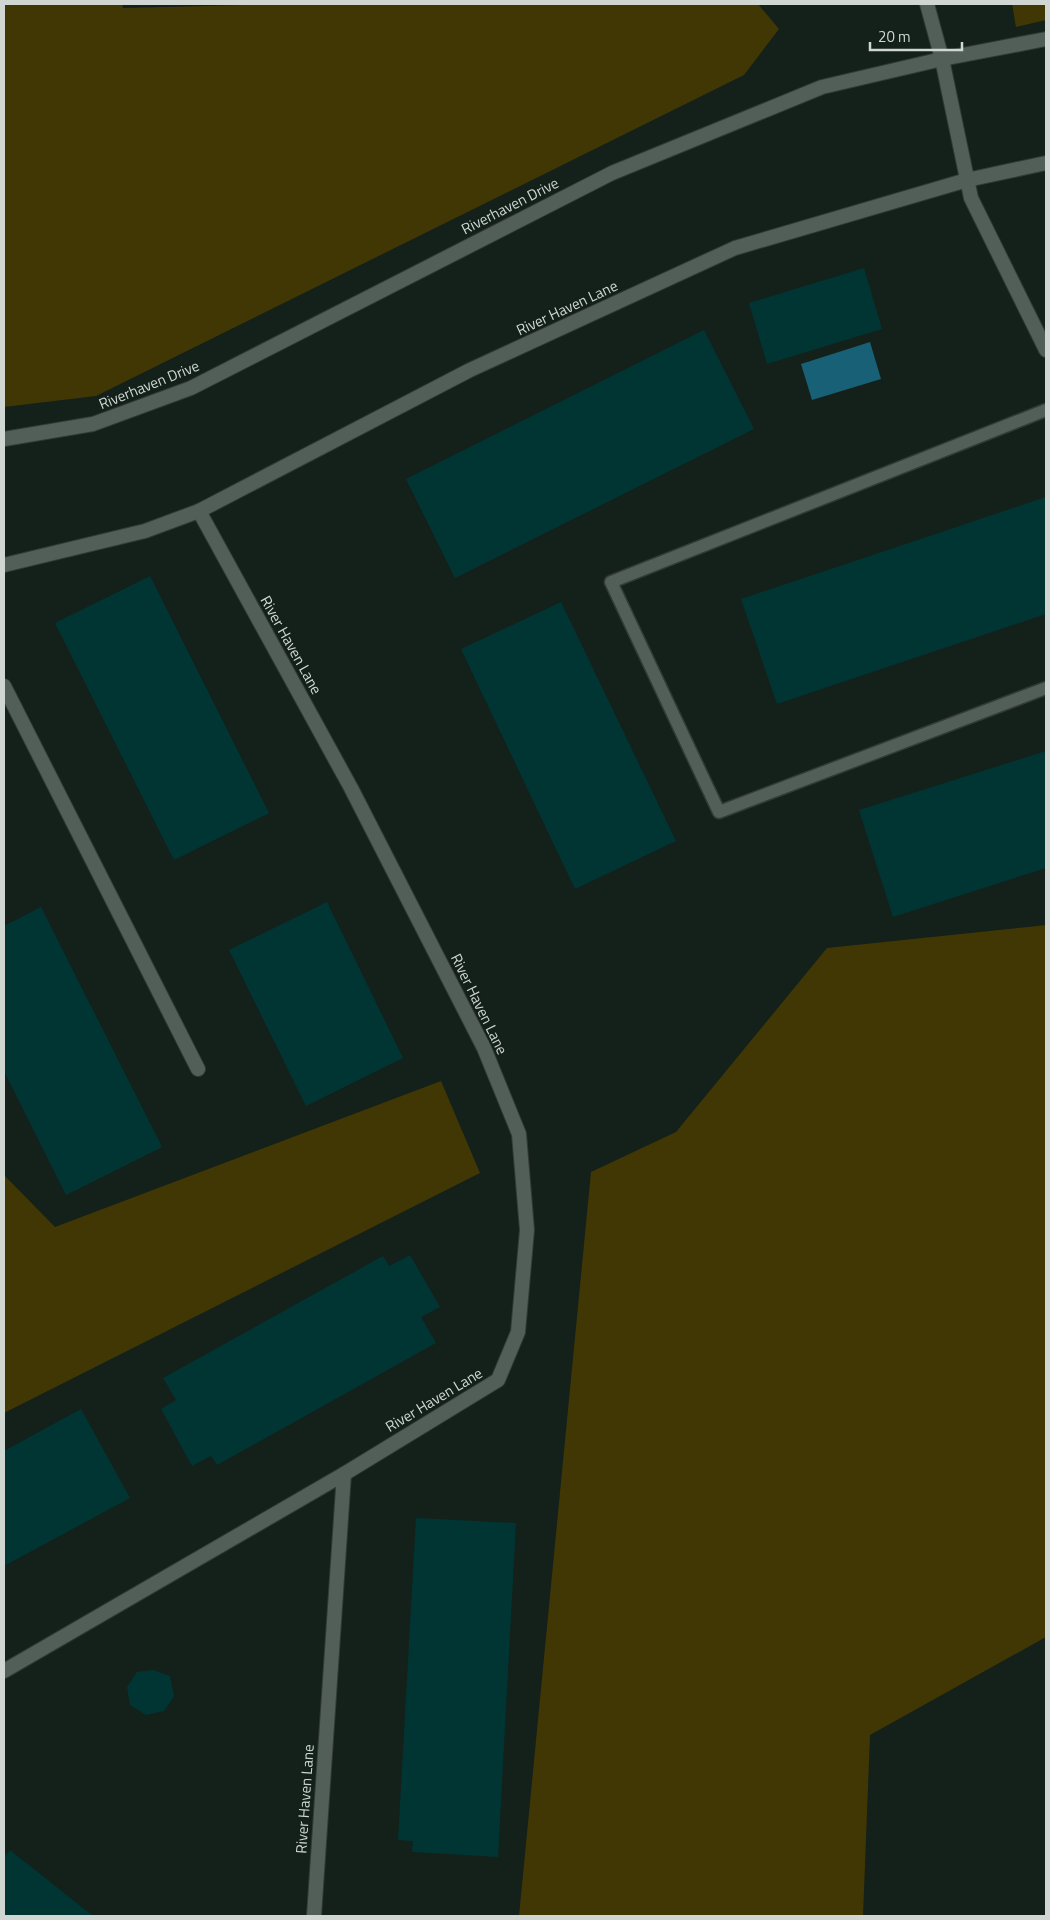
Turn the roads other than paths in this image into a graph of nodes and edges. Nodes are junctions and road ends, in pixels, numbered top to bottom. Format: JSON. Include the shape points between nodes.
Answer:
{"nodes":[{"id":1,"x":928,"y":4,"type":"edge"},
{"id":2,"x":1046,"y":39,"type":"edge"},
{"id":3,"x":942,"y":59,"type":"junction"},
{"id":4,"x":1046,"y":163,"type":"edge"},
{"id":5,"x":967,"y":180,"type":"junction"},
{"id":6,"x":1046,"y":350,"type":"edge"},
{"id":7,"x":1046,"y":410,"type":"edge"},
{"id":8,"x":4,"y":439,"type":"edge"},
{"id":9,"x":199,"y":511,"type":"junction"},
{"id":10,"x":4,"y":565,"type":"edge"},
{"id":11,"x":4,"y":686,"type":"edge"},
{"id":12,"x":1046,"y":688,"type":"edge"},
{"id":13,"x":198,"y":1069,"type":"dead end"},
{"id":14,"x":344,"y":1474,"type":"junction"},
{"id":15,"x":4,"y":1671,"type":"edge"},
{"id":16,"x":314,"y":1916,"type":"edge"}],
"edges":[{"from":1,"to":3,"type":"street"},
{"from":2,"to":3,"type":"street","name":"Riverhaven Drive"},
{"from":3,"to":5,"type":"street"},
{"from":3,"to":8,"type":"street","name":"Riverhaven Drive","via":[[822,87],[612,173],[191,388],[94,424]]},
{"from":4,"to":5,"type":"street","name":"River Haven Lane"},
{"from":5,"to":6,"type":"street","via":[[971,198]]},
{"from":5,"to":9,"type":"street","name":"River Haven Lane","via":[[735,248],[470,370]]},
{"from":7,"to":12,"type":"lane","via":[[611,582],[718,812]]},
{"from":9,"to":10,"type":"street","name":"River Haven Lane","via":[[145,531]]},
{"from":9,"to":14,"type":"street","name":"River Haven Lane","via":[[350,788],[458,996],[484,1048],[519,1134],[527,1230],[518,1332],[498,1380]]},
{"from":11,"to":13,"type":"street"},
{"from":14,"to":15,"type":"street","name":"River Haven Lane"},
{"from":14,"to":16,"type":"street","name":"River Haven Lane"}]}
